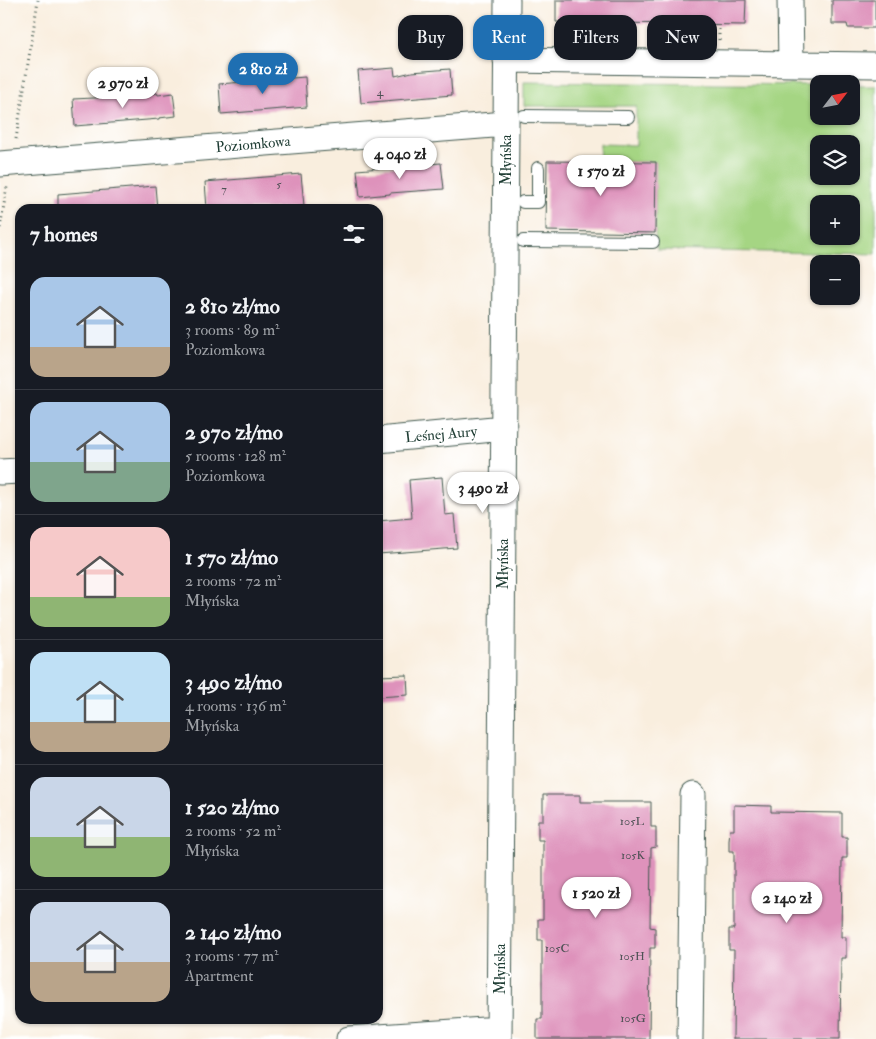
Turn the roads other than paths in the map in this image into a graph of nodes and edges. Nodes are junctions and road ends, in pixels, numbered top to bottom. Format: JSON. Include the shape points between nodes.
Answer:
{"nodes":[{"id":1,"x":507,"y":0,"type":"edge"},
{"id":2,"x":790,"y":0,"type":"edge"},
{"id":3,"x":507,"y":15,"type":"edge"},
{"id":4,"x":506,"y":60,"type":"joint"},
{"id":5,"x":791,"y":64,"type":"junction"},
{"id":6,"x":876,"y":65,"type":"edge"},
{"id":7,"x":628,"y":117,"type":"dead end"},
{"id":8,"x":515,"y":120,"type":"junction"},
{"id":9,"x":6,"y":164,"type":"edge"},
{"id":10,"x":538,"y":168,"type":"dead end"},
{"id":11,"x":523,"y":202,"type":"dead end"},
{"id":12,"x":523,"y":241,"type":"dead end"},
{"id":13,"x":653,"y":242,"type":"dead end"},
{"id":14,"x":504,"y":428,"type":"junction"},
{"id":15,"x":383,"y":440,"type":"edge"},
{"id":16,"x":15,"y":471,"type":"edge"},
{"id":17,"x":0,"y":472,"type":"edge"},
{"id":18,"x":693,"y":795,"type":"dead end"},
{"id":19,"x":499,"y":1034,"type":"edge"},
{"id":20,"x":349,"y":1039,"type":"edge"},
{"id":21,"x":690,"y":1039,"type":"edge"}],
"edges":[{"from":1,"to":3,"type":"street","name":"Młyńska"},
{"from":2,"to":5,"type":"street"},
{"from":4,"to":5,"type":"street"},
{"from":4,"to":8,"type":"street","name":"Młyńska"},
{"from":5,"to":6,"type":"street"},
{"from":7,"to":8,"type":"lane"},
{"from":8,"to":9,"type":"street","name":"Poziomkowa"},
{"from":8,"to":14,"type":"street","name":"Młyńska"},
{"from":10,"to":11,"type":"lane","via":[[538,202]]},
{"from":12,"to":13,"type":"lane"},
{"from":14,"to":15,"type":"street","name":"Leśnej Aury"},
{"from":14,"to":19,"type":"street","name":"Młyńska"},
{"from":16,"to":17,"type":"street"},
{"from":18,"to":21,"type":"street"},
{"from":19,"to":20,"type":"street"}]}
